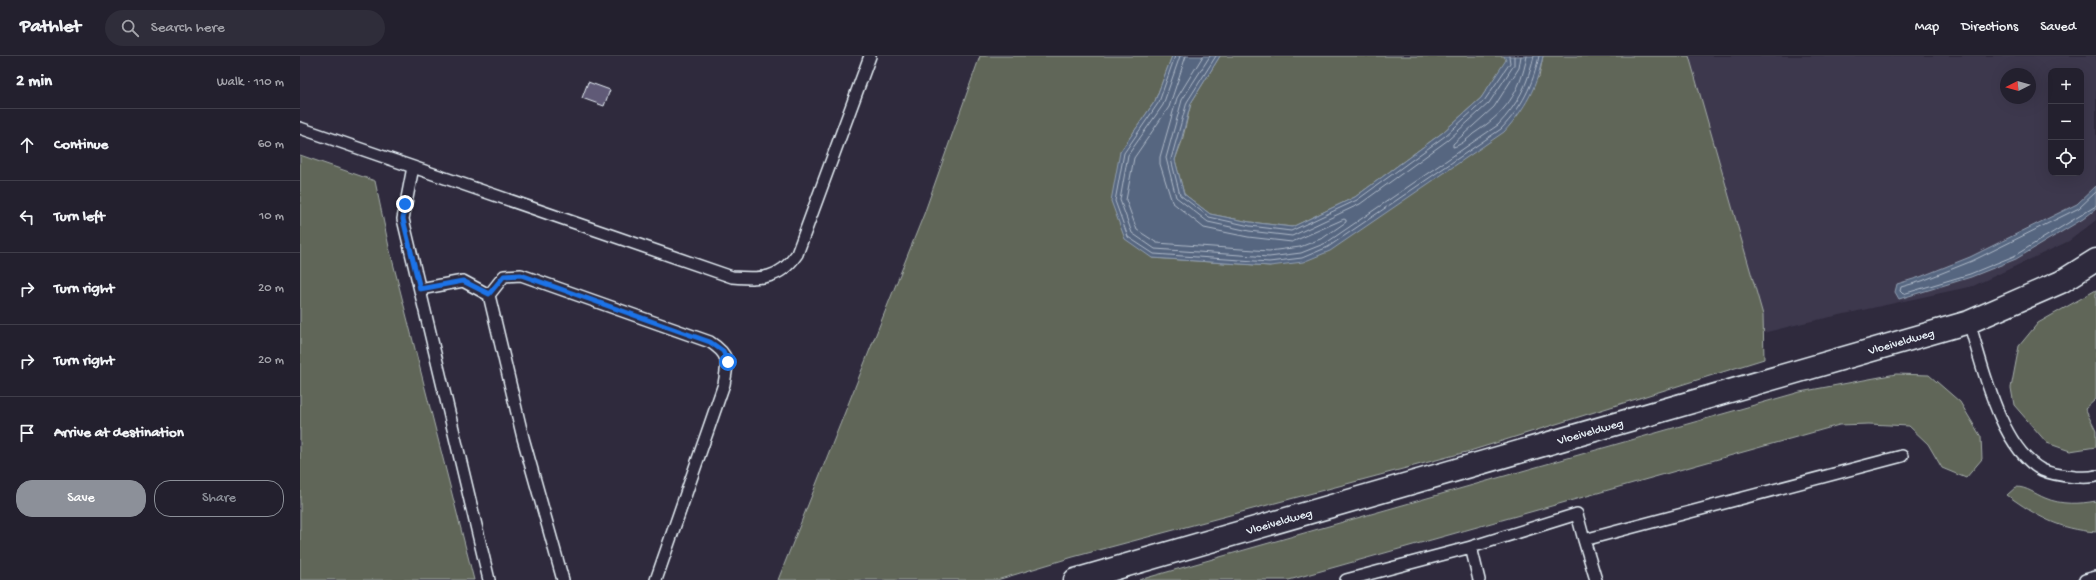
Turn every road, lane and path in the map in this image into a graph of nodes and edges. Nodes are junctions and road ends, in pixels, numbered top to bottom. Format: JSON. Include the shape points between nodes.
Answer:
{"nodes":[{"id":1,"x":870,"y":56,"type":"edge"},
{"id":2,"x":300,"y":128,"type":"edge"},
{"id":3,"x":414,"y":167,"type":"junction"},
{"id":4,"x":2096,"y":260,"type":"edge"},
{"id":5,"x":420,"y":289,"type":"junction"},
{"id":6,"x":489,"y":294,"type":"junction"},
{"id":7,"x":1969,"y":322,"type":"junction"},
{"id":8,"x":1902,"y":456,"type":"dead end"},
{"id":9,"x":2096,"y":476,"type":"edge"},
{"id":10,"x":1584,"y":540,"type":"junction"},
{"id":11,"x":1471,"y":547,"type":"junction"},
{"id":12,"x":2096,"y":577,"type":"edge"},
{"id":13,"x":489,"y":580,"type":"edge"},
{"id":14,"x":563,"y":580,"type":"edge"},
{"id":15,"x":656,"y":580,"type":"edge"},
{"id":16,"x":1075,"y":580,"type":"edge"},
{"id":17,"x":1346,"y":580,"type":"edge"},
{"id":18,"x":1479,"y":580,"type":"edge"},
{"id":19,"x":1596,"y":580,"type":"edge"},
{"id":20,"x":2084,"y":580,"type":"edge"}],
"edges":[{"from":1,"to":3,"type":"lane","via":[[797,254],[778,274],[765,278],[732,277]]},
{"from":2,"to":3,"type":"lane"},
{"from":3,"to":5,"type":"lane","via":[[403,219]]},
{"from":4,"to":7,"type":"street","name":"Vloeiveldweg","via":[[2062,282]]},
{"from":5,"to":6,"type":"lane","via":[[463,281]]},
{"from":5,"to":13,"type":"lane"},
{"from":6,"to":14,"type":"lane","via":[[523,438]]},
{"from":6,"to":15,"type":"lane","via":[[504,276],[521,275],[710,342],[723,351],[728,362],[724,384]]},
{"from":7,"to":9,"type":"lane","via":[[1992,398],[2006,430],[2024,454],[2042,470],[2065,476]]},
{"from":7,"to":16,"type":"street","name":"Vloeiveldweg"},
{"from":8,"to":10,"type":"lane"},
{"from":10,"to":11,"type":"lane","via":[[1577,514]]},
{"from":10,"to":19,"type":"lane"},
{"from":11,"to":17,"type":"lane"},
{"from":11,"to":18,"type":"lane"},
{"from":12,"to":20,"type":"lane"}]}
